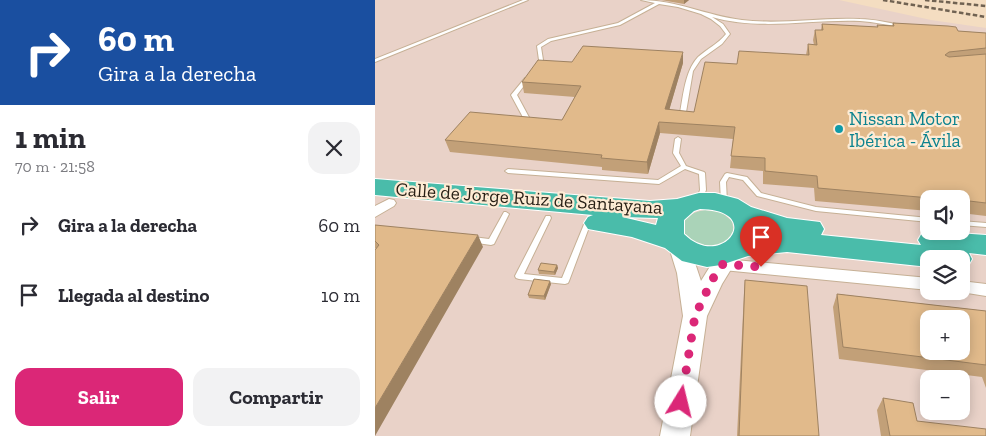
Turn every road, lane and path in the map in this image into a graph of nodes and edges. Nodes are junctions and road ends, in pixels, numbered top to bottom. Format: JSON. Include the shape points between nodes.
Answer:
{"nodes":[{"id":1,"x":526,"y":0,"type":"edge"},
{"id":2,"x":643,"y":0,"type":"edge"},
{"id":3,"x":658,"y":3,"type":"junction"},
{"id":4,"x":704,"y":14,"type":"junction"},
{"id":5,"x":904,"y":27,"type":"edge"},
{"id":6,"x":375,"y":61,"type":"edge"},
{"id":7,"x":682,"y":118,"type":"edge"},
{"id":8,"x":528,"y":121,"type":"edge"},
{"id":9,"x":679,"y":139,"type":"edge"},
{"id":10,"x":684,"y":167,"type":"junction"},
{"id":11,"x":508,"y":172,"type":"dead end"},
{"id":12,"x":379,"y":201,"type":"edge"},
{"id":13,"x":712,"y":206,"type":"junction"},
{"id":14,"x":506,"y":214,"type":"junction"},
{"id":15,"x":548,"y":218,"type":"junction"},
{"id":16,"x":920,"y":219,"type":"edge"},
{"id":17,"x":588,"y":222,"type":"junction"},
{"id":18,"x":970,"y":223,"type":"edge"},
{"id":19,"x":986,"y":225,"type":"edge"},
{"id":20,"x":463,"y":239,"type":"edge"},
{"id":21,"x":986,"y":245,"type":"edge"},
{"id":22,"x":708,"y":251,"type":"junction"},
{"id":23,"x":920,"y":255,"type":"edge"},
{"id":24,"x":970,"y":260,"type":"edge"},
{"id":25,"x":986,"y":262,"type":"edge"},
{"id":26,"x":920,"y":283,"type":"edge"},
{"id":27,"x":970,"y":288,"type":"edge"},
{"id":28,"x":986,"y":290,"type":"edge"},
{"id":29,"x":695,"y":316,"type":"junction"},
{"id":30,"x":675,"y":436,"type":"edge"}],
"edges":[{"from":1,"to":6,"type":"lane"},
{"from":2,"to":3,"type":"lane"},
{"from":3,"to":4,"type":"lane"},
{"from":3,"to":8,"type":"lane","via":[[619,24],[550,40],[539,47],[541,60],[537,69],[513,95]]},
{"from":4,"to":5,"type":"lane","via":[[749,23],[858,20]]},
{"from":4,"to":7,"type":"lane","via":[[720,22],[728,36],[694,64]]},
{"from":9,"to":10,"type":"lane","via":[[676,153]]},
{"from":10,"to":11,"type":"lane","via":[[659,182]]},
{"from":10,"to":13,"type":"lane","via":[[702,173],[703,190]]},
{"from":12,"to":13,"type":"highway","name":"Calle de Jorge Ruiz de Santayana","via":[[650,210]]},
{"from":12,"to":14,"type":"highway","name":"Calle de Jorge Ruiz de Santayana"},
{"from":13,"to":16,"type":"lane","via":[[727,175],[745,178],[759,195],[815,209]]},
{"from":13,"to":21,"type":"highway","name":"Calle de Jorge Ruiz de Santayana","via":[[787,227]]},
{"from":13,"to":22,"type":"highway","via":[[748,222],[749,231],[746,240]]},
{"from":13,"to":22,"type":"highway","name":"Calle de Jorge Ruiz de Santayana","via":[[674,213],[669,222],[669,232]]},
{"from":14,"to":15,"type":"highway","name":"Calle de Jorge Ruiz de Santayana"},
{"from":14,"to":20,"type":"lane","via":[[491,242]]},
{"from":15,"to":17,"type":"highway","name":"Calle de Jorge Ruiz de Santayana"},
{"from":15,"to":17,"type":"lane","via":[[519,276],[565,280]]},
{"from":17,"to":22,"type":"highway","name":"Calle de Jorge Ruiz de Santayana","via":[[634,228]]},
{"from":18,"to":19,"type":"lane"},
{"from":22,"to":23,"type":"highway","via":[[787,242]]},
{"from":22,"to":26,"type":"street","name":"Calle de Jorge Ruiz de Santayana"},
{"from":22,"to":29,"type":"street","via":[[712,280]]},
{"from":22,"to":29,"type":"street","via":[[688,273]]},
{"from":24,"to":25,"type":"highway"},
{"from":27,"to":28,"type":"street"},
{"from":29,"to":30,"type":"street"}]}
